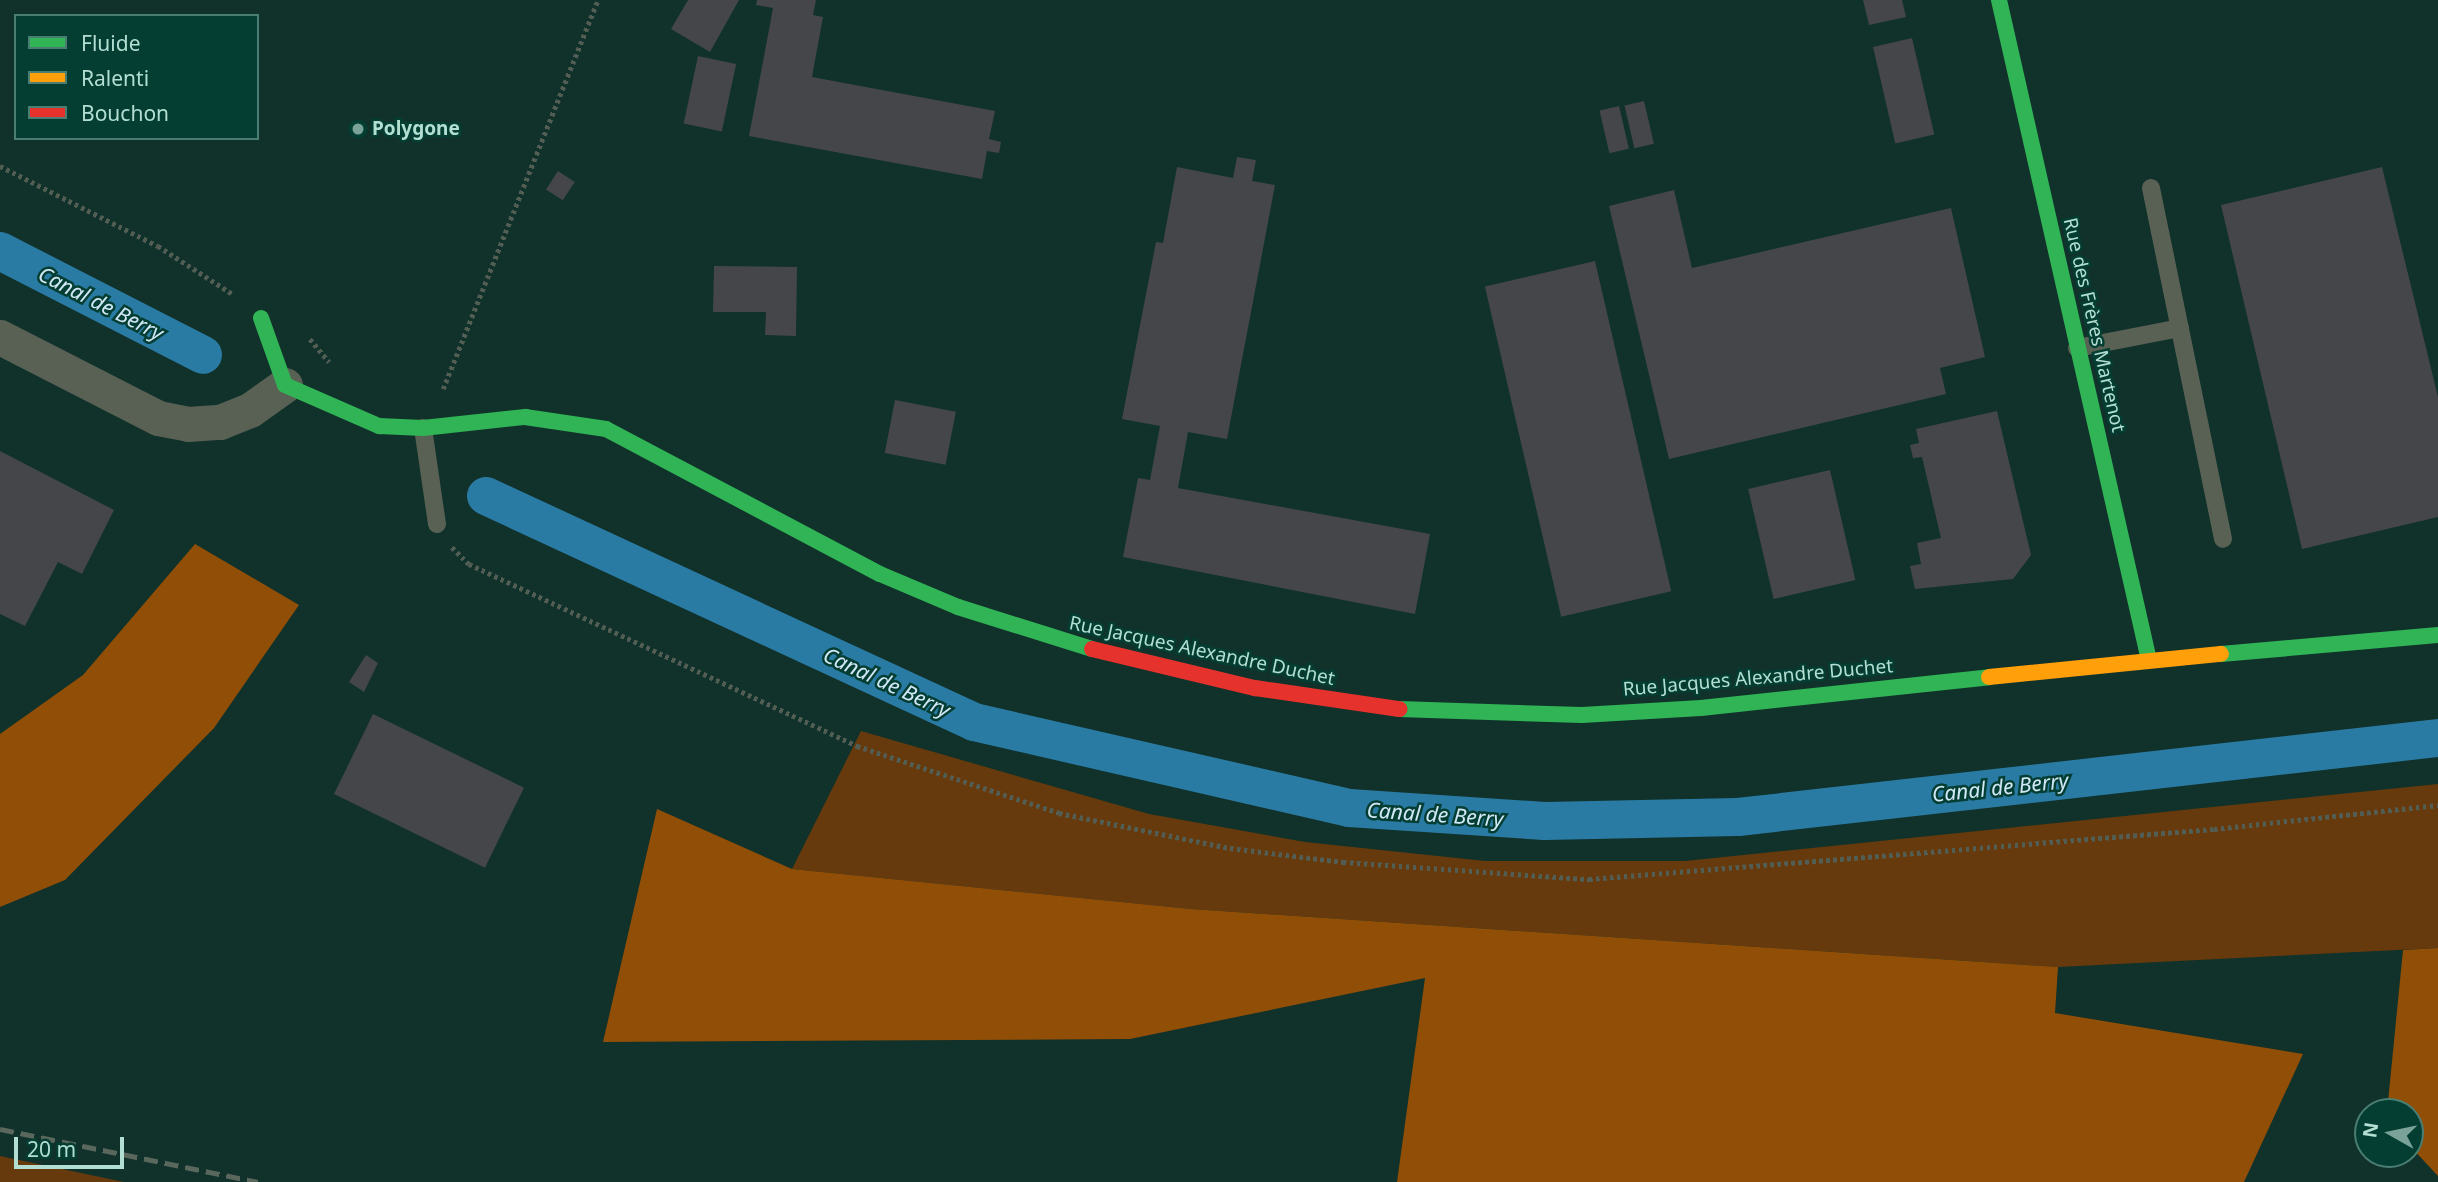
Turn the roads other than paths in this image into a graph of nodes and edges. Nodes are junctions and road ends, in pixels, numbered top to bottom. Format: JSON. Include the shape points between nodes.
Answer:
{"nodes":[{"id":1,"x":1998,"y":0,"type":"edge"},
{"id":2,"x":2151,"y":188,"type":"dead end"},
{"id":3,"x":261,"y":318,"type":"road end"},
{"id":4,"x":2179,"y":328,"type":"junction"},
{"id":5,"x":0,"y":337,"type":"edge"},
{"id":6,"x":2077,"y":348,"type":"junction"},
{"id":7,"x":285,"y":385,"type":"junction"},
{"id":8,"x":423,"y":428,"type":"junction"},
{"id":9,"x":437,"y":524,"type":"road end"},
{"id":10,"x":2223,"y":539,"type":"dead end"},
{"id":11,"x":2438,"y":635,"type":"edge"},
{"id":12,"x":2149,"y":660,"type":"junction"}],
"edges":[{"from":1,"to":6,"type":"street","name":"Rue des Frères Martenot"},
{"from":2,"to":4,"type":"lane"},
{"from":3,"to":7,"type":"street"},
{"from":4,"to":6,"type":"lane"},
{"from":4,"to":10,"type":"lane"},
{"from":5,"to":7,"type":"street","via":[[158,418],[188,424],[220,422],[250,410]]},
{"from":6,"to":12,"type":"street","name":"Rue des Frères Martenot"},
{"from":7,"to":8,"type":"street","name":"Rue Jacques Alexandre Duchet","via":[[379,426]]},
{"from":8,"to":9,"type":"lane"},
{"from":8,"to":12,"type":"street","name":"Rue Jacques Alexandre Duchet","via":[[525,417],[606,429],[880,574],[958,607],[1054,640],[1255,688],[1359,706],[1463,714],[1635,712]]},
{"from":11,"to":12,"type":"street","name":"Rue Jacques Alexandre Duchet"}]}
